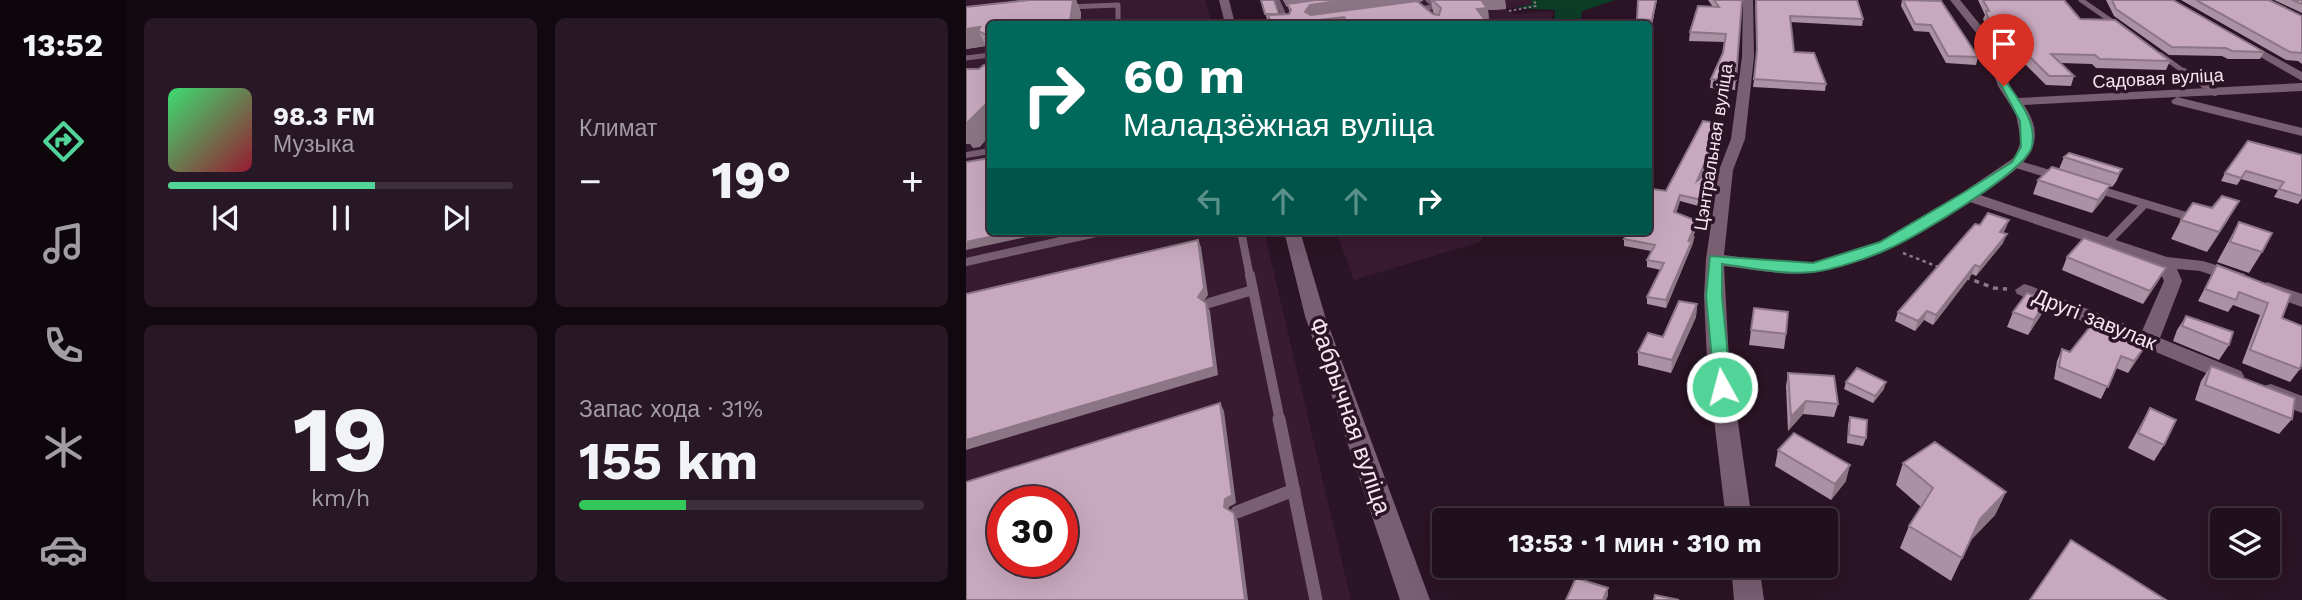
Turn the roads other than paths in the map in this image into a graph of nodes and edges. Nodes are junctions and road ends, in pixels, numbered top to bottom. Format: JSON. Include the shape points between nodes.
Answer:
{"nodes":[{"id":1,"x":1224,"y":0,"type":"edge"},
{"id":2,"x":1277,"y":0,"type":"edge"},
{"id":3,"x":1428,"y":0,"type":"edge"},
{"id":4,"x":1748,"y":0,"type":"edge"},
{"id":5,"x":1955,"y":0,"type":"edge"},
{"id":6,"x":2081,"y":0,"type":"edge"},
{"id":7,"x":1059,"y":8,"type":"edge"},
{"id":8,"x":1420,"y":9,"type":"junction"},
{"id":9,"x":1407,"y":11,"type":"edge"},
{"id":10,"x":1297,"y":12,"type":"edge"},
{"id":11,"x":1284,"y":13,"type":"junction"},
{"id":12,"x":1430,"y":17,"type":"edge"},
{"id":13,"x":1118,"y":21,"type":"edge"},
{"id":14,"x":1227,"y":21,"type":"edge"},
{"id":15,"x":1288,"y":21,"type":"edge"},
{"id":16,"x":2126,"y":31,"type":"edge"},
{"id":17,"x":2230,"y":35,"type":"edge"},
{"id":18,"x":2159,"y":54,"type":"edge"},
{"id":19,"x":987,"y":55,"type":"edge"},
{"id":20,"x":966,"y":58,"type":"edge"},
{"id":21,"x":2302,"y":77,"type":"edge"},
{"id":22,"x":2302,"y":88,"type":"edge"},
{"id":23,"x":2215,"y":93,"type":"junction"},
{"id":24,"x":2157,"y":96,"type":"junction"},
{"id":25,"x":2015,"y":102,"type":"junction"},
{"id":26,"x":2245,"y":117,"type":"junction"},
{"id":27,"x":2302,"y":132,"type":"edge"},
{"id":28,"x":987,"y":152,"type":"edge"},
{"id":29,"x":966,"y":155,"type":"edge"},
{"id":30,"x":987,"y":160,"type":"edge"},
{"id":31,"x":966,"y":163,"type":"edge"},
{"id":32,"x":2016,"y":164,"type":"junction"},
{"id":33,"x":2067,"y":180,"type":"edge"},
{"id":34,"x":2093,"y":188,"type":"edge"},
{"id":35,"x":1968,"y":196,"type":"junction"},
{"id":36,"x":2145,"y":204,"type":"junction"},
{"id":37,"x":2186,"y":216,"type":"edge"},
{"id":38,"x":1087,"y":235,"type":"edge"},
{"id":39,"x":1242,"y":235,"type":"edge"},
{"id":40,"x":1293,"y":235,"type":"edge"},
{"id":41,"x":2109,"y":241,"type":"junction"},
{"id":42,"x":1715,"y":259,"type":"junction"},
{"id":43,"x":966,"y":262,"type":"edge"},
{"id":44,"x":2165,"y":262,"type":"junction"},
{"id":45,"x":1253,"y":290,"type":"junction"},
{"id":46,"x":2024,"y":290,"type":"road end"},
{"id":47,"x":2302,"y":301,"type":"edge"},
{"id":48,"x":1209,"y":303,"type":"edge"},
{"id":49,"x":2148,"y":341,"type":"junction"},
{"id":50,"x":2302,"y":405,"type":"edge"},
{"id":51,"x":1294,"y":489,"type":"junction"},
{"id":52,"x":1737,"y":508,"type":"edge"},
{"id":53,"x":1237,"y":512,"type":"edge"},
{"id":54,"x":1746,"y":578,"type":"edge"},
{"id":55,"x":1316,"y":600,"type":"edge"},
{"id":56,"x":1415,"y":600,"type":"edge"},
{"id":57,"x":1749,"y":600,"type":"edge"}],
"edges":[{"from":1,"to":14,"type":"street"},
{"from":2,"to":11,"type":"lane"},
{"from":3,"to":8,"type":"lane","via":[[1436,6]]},
{"from":4,"to":42,"type":"street","name":"Цэнтральная вуліца","via":[[1748,57],[1738,139],[1726,170]]},
{"from":5,"to":25,"type":"street","via":[[1986,37],[2004,86]]},
{"from":6,"to":16,"type":"lane"},
{"from":7,"to":13,"type":"lane","via":[[1118,5]]},
{"from":8,"to":9,"type":"lane"},
{"from":8,"to":12,"type":"lane"},
{"from":10,"to":11,"type":"lane"},
{"from":11,"to":15,"type":"lane"},
{"from":17,"to":21,"type":"street"},
{"from":18,"to":23,"type":"lane"},
{"from":19,"to":20,"type":"lane"},
{"from":22,"to":23,"type":"street","name":"Садовая вуліца"},
{"from":23,"to":24,"type":"street","name":"Садовая вуліца"},
{"from":23,"to":26,"type":"street"},
{"from":24,"to":25,"type":"street","name":"Садовая вуліца"},
{"from":24,"to":26,"type":"street"},
{"from":25,"to":32,"type":"street","via":[[2026,121],[2028,141]]},
{"from":26,"to":27,"type":"street"},
{"from":28,"to":29,"type":"lane"},
{"from":30,"to":31,"type":"lane"},
{"from":32,"to":33,"type":"lane"},
{"from":32,"to":35,"type":"street"},
{"from":34,"to":36,"type":"lane"},
{"from":35,"to":41,"type":"street"},
{"from":35,"to":42,"type":"street","via":[[1885,246],[1814,267]]},
{"from":36,"to":37,"type":"lane"},
{"from":36,"to":41,"type":"lane"},
{"from":38,"to":43,"type":"lane"},
{"from":39,"to":45,"type":"lane"},
{"from":40,"to":56,"type":"street","name":"Фабрычная вуліца","via":[[1320,329]]},
{"from":41,"to":44,"type":"street"},
{"from":42,"to":52,"type":"street","name":"Цэнтральная вуліца","via":[[1718,360]]},
{"from":44,"to":47,"type":"street","via":[[2203,266]]},
{"from":44,"to":49,"type":"street","via":[[2173,281]]},
{"from":45,"to":48,"type":"lane"},
{"from":45,"to":51,"type":"lane"},
{"from":46,"to":49,"type":"street","name":"Другі завулак"},
{"from":49,"to":50,"type":"street","name":"Другі завулак"},
{"from":51,"to":53,"type":"lane"},
{"from":51,"to":55,"type":"lane"},
{"from":54,"to":57,"type":"street"}]}
